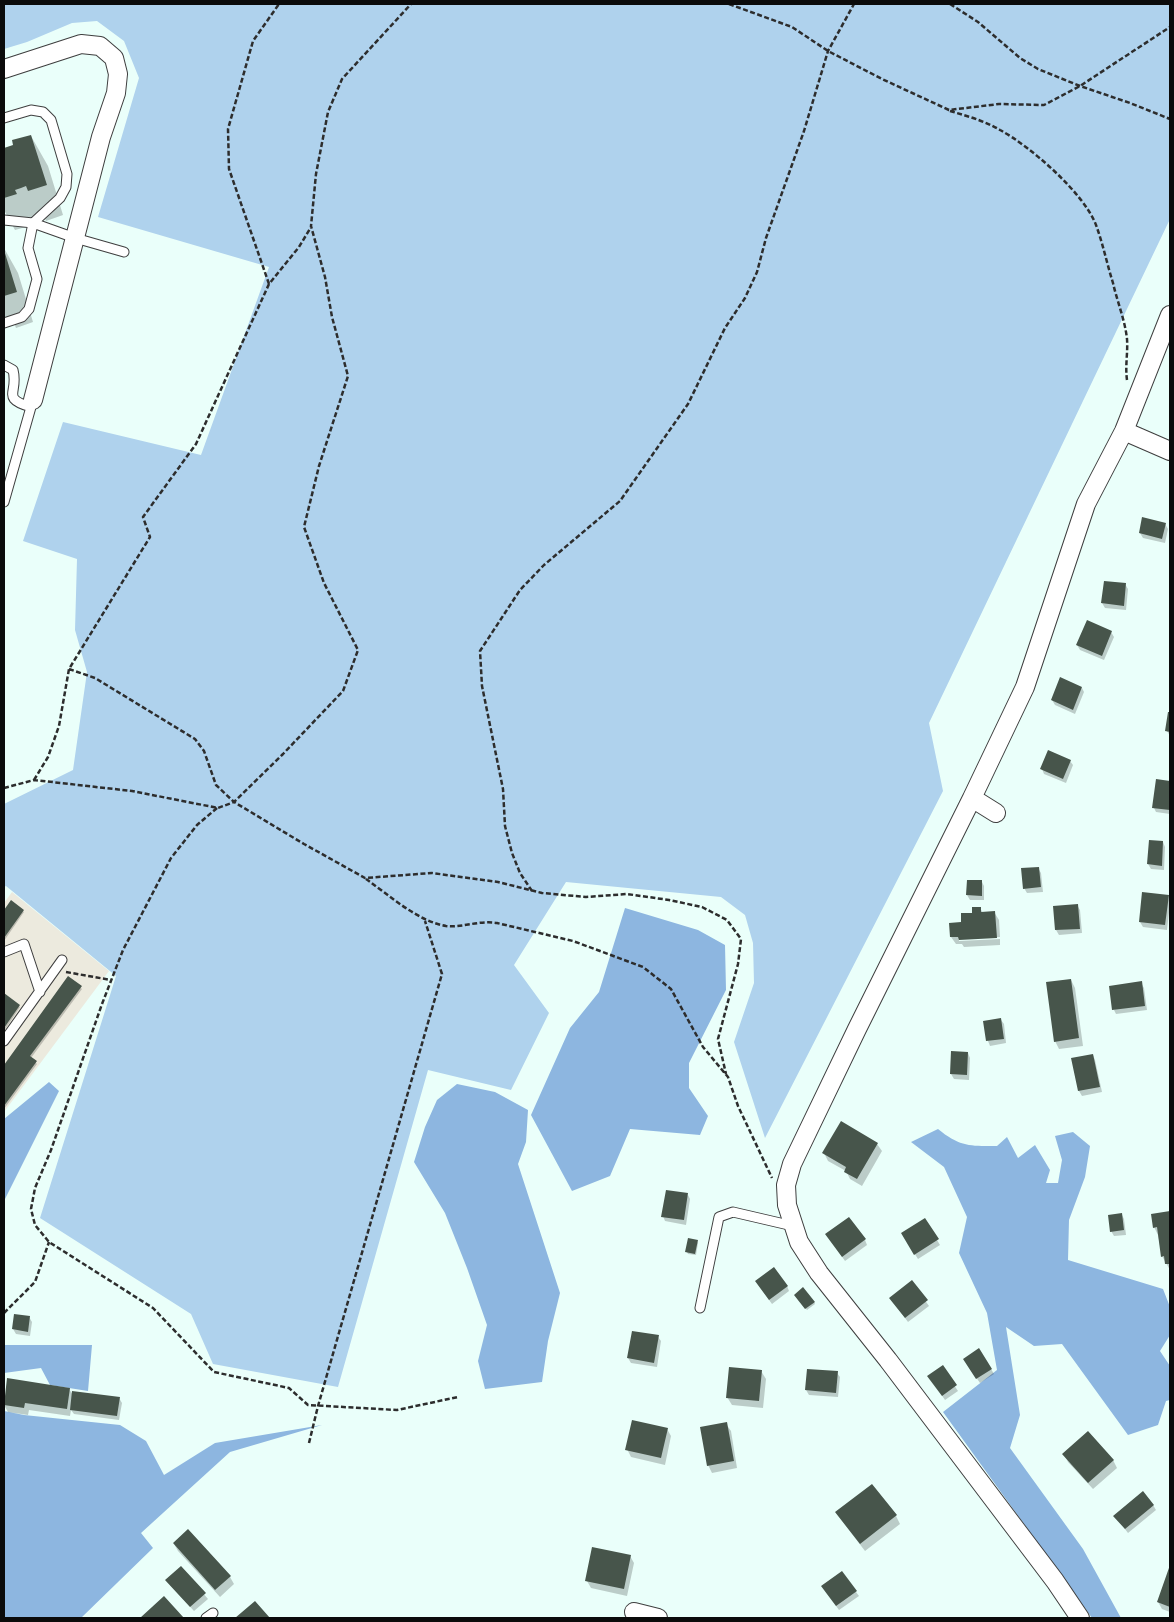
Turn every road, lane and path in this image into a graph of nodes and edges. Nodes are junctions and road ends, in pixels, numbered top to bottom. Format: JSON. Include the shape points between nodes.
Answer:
{"nodes":[{"id":1,"x":279,"y":4,"type":"edge"},
{"id":2,"x":411,"y":4,"type":"edge"},
{"id":3,"x":729,"y":4,"type":"edge"},
{"id":4,"x":854,"y":4,"type":"edge"},
{"id":5,"x":950,"y":4,"type":"edge"},
{"id":6,"x":1170,"y":27,"type":"edge"},
{"id":7,"x":828,"y":51,"type":"junction"},
{"id":8,"x":4,"y":69,"type":"edge"},
{"id":9,"x":1080,"y":86,"type":"junction"},
{"id":10,"x":949,"y":110,"type":"junction"},
{"id":11,"x":4,"y":118,"type":"edge"},
{"id":12,"x":1170,"y":119,"type":"edge"},
{"id":13,"x":4,"y":220,"type":"edge"},
{"id":14,"x":33,"y":223,"type":"junction"},
{"id":15,"x":312,"y":226,"type":"junction"},
{"id":16,"x":75,"y":238,"type":"junction"},
{"id":17,"x":124,"y":252,"type":"dead end"},
{"id":18,"x":269,"y":284,"type":"junction"},
{"id":19,"x":1170,"y":315,"type":"edge"},
{"id":20,"x":4,"y":323,"type":"edge"},
{"id":21,"x":4,"y":365,"type":"edge"},
{"id":22,"x":1127,"y":380,"type":"dead end"},
{"id":23,"x":32,"y":403,"type":"junction"},
{"id":24,"x":1124,"y":431,"type":"junction"},
{"id":25,"x":1170,"y":451,"type":"edge"},
{"id":26,"x":4,"y":502,"type":"edge"},
{"id":27,"x":69,"y":669,"type":"junction"},
{"id":28,"x":34,"y":780,"type":"junction"},
{"id":29,"x":4,"y":788,"type":"edge"},
{"id":30,"x":972,"y":798,"type":"junction"},
{"id":31,"x":234,"y":802,"type":"junction"},
{"id":32,"x":218,"y":808,"type":"junction"},
{"id":33,"x":996,"y":814,"type":"dead end"},
{"id":34,"x":365,"y":878,"type":"junction"},
{"id":35,"x":532,"y":891,"type":"junction"},
{"id":36,"x":425,"y":920,"type":"junction"},
{"id":37,"x":4,"y":952,"type":"edge"},
{"id":38,"x":62,"y":960,"type":"dead end"},
{"id":39,"x":55,"y":970,"type":"junction"},
{"id":40,"x":111,"y":980,"type":"junction"},
{"id":41,"x":40,"y":992,"type":"junction"},
{"id":42,"x":4,"y":1041,"type":"edge"},
{"id":43,"x":726,"y":1074,"type":"junction"},
{"id":44,"x":786,"y":1185,"type":"junction"},
{"id":45,"x":793,"y":1226,"type":"junction"},
{"id":46,"x":49,"y":1242,"type":"junction"},
{"id":47,"x":700,"y":1308,"type":"dead end"},
{"id":48,"x":4,"y":1313,"type":"edge"},
{"id":49,"x":458,"y":1397,"type":"dead end"},
{"id":50,"x":318,"y":1406,"type":"junction"},
{"id":51,"x":309,"y":1443,"type":"dead end"},
{"id":52,"x":634,"y":1612,"type":"dead end"},
{"id":53,"x":658,"y":1618,"type":"edge"},
{"id":54,"x":1080,"y":1618,"type":"edge"}],
"edges":[{"from":1,"to":18,"type":"path","via":[[253,41],[228,129],[229,169]]},
{"from":2,"to":15,"type":"path","via":[[342,79],[328,112],[316,174]]},
{"from":3,"to":7,"type":"path","via":[[792,27]]},
{"from":4,"to":7,"type":"path"},
{"from":5,"to":9,"type":"path","via":[[978,22],[1020,58]]},
{"from":6,"to":9,"type":"path"},
{"from":7,"to":10,"type":"path"},
{"from":7,"to":35,"type":"path","via":[[757,272],[745,298],[724,328],[688,404],[620,501],[544,565],[520,590],[480,651],[482,686],[503,789],[505,826],[520,873]]},
{"from":8,"to":16,"type":"street","via":[[81,44],[100,46],[114,58],[118,74],[116,93],[101,136]]},
{"from":9,"to":10,"type":"path","via":[[1044,105],[999,104]]},
{"from":9,"to":12,"type":"path"},
{"from":10,"to":22,"type":"path","via":[[1007,134],[1047,164],[1086,208],[1096,224],[1127,339]]},
{"from":11,"to":14,"type":"lane","via":[[31,110],[43,112],[51,120],[67,174],[66,187],[60,198]]},
{"from":13,"to":14,"type":"lane"},
{"from":14,"to":16,"type":"lane"},
{"from":14,"to":20,"type":"lane","via":[[28,248],[38,279],[29,309],[22,317]]},
{"from":15,"to":18,"type":"path"},
{"from":15,"to":31,"type":"path","via":[[348,376],[319,466],[304,527],[324,583],[358,650],[343,691]]},
{"from":16,"to":17,"type":"lane"},
{"from":16,"to":23,"type":"street"},
{"from":18,"to":27,"type":"path","via":[[196,444],[143,517],[150,538]]},
{"from":19,"to":24,"type":"street"},
{"from":21,"to":23,"type":"lane","via":[[13,370],[14,375],[10,400],[13,403]]},
{"from":23,"to":26,"type":"lane"},
{"from":24,"to":25,"type":"street"},
{"from":24,"to":30,"type":"street","via":[[1086,504],[1025,687]]},
{"from":27,"to":28,"type":"path","via":[[59,726],[48,757]]},
{"from":27,"to":31,"type":"path","via":[[95,678],[195,739],[204,750],[216,785]]},
{"from":28,"to":29,"type":"path"},
{"from":28,"to":32,"type":"path","via":[[132,791]]},
{"from":30,"to":33,"type":"street"},
{"from":30,"to":44,"type":"street","via":[[852,1038],[792,1164]]},
{"from":31,"to":32,"type":"path"},
{"from":31,"to":34,"type":"path"},
{"from":32,"to":40,"type":"path","via":[[197,826],[171,858]]},
{"from":34,"to":35,"type":"path","via":[[432,873],[498,882]]},
{"from":34,"to":36,"type":"path"},
{"from":35,"to":43,"type":"path","via":[[586,897],[627,894],[669,900],[702,907],[727,920],[741,939],[738,964],[718,1039]]},
{"from":36,"to":43,"type":"path","via":[[448,926],[486,921],[497,923],[573,941],[643,967],[671,989],[704,1047]]},
{"from":36,"to":50,"type":"path","via":[[442,974]]},
{"from":37,"to":41,"type":"lane","via":[[24,944]]},
{"from":38,"to":39,"type":"lane"},
{"from":39,"to":40,"type":"path"},
{"from":39,"to":41,"type":"lane"},
{"from":40,"to":46,"type":"path","via":[[35,1188],[31,1208],[35,1224]]},
{"from":41,"to":42,"type":"lane"},
{"from":43,"to":44,"type":"path","via":[[773,1181]]},
{"from":44,"to":45,"type":"street"},
{"from":45,"to":47,"type":"lane","via":[[733,1212],[719,1217]]},
{"from":45,"to":54,"type":"street","via":[[799,1242],[820,1273],[1008,1518]]},
{"from":46,"to":48,"type":"path","via":[[35,1282]]},
{"from":46,"to":50,"type":"path","via":[[153,1308],[214,1372],[289,1388],[308,1405]]},
{"from":49,"to":50,"type":"path","via":[[398,1410]]},
{"from":50,"to":51,"type":"path"},
{"from":52,"to":53,"type":"street"}]}
